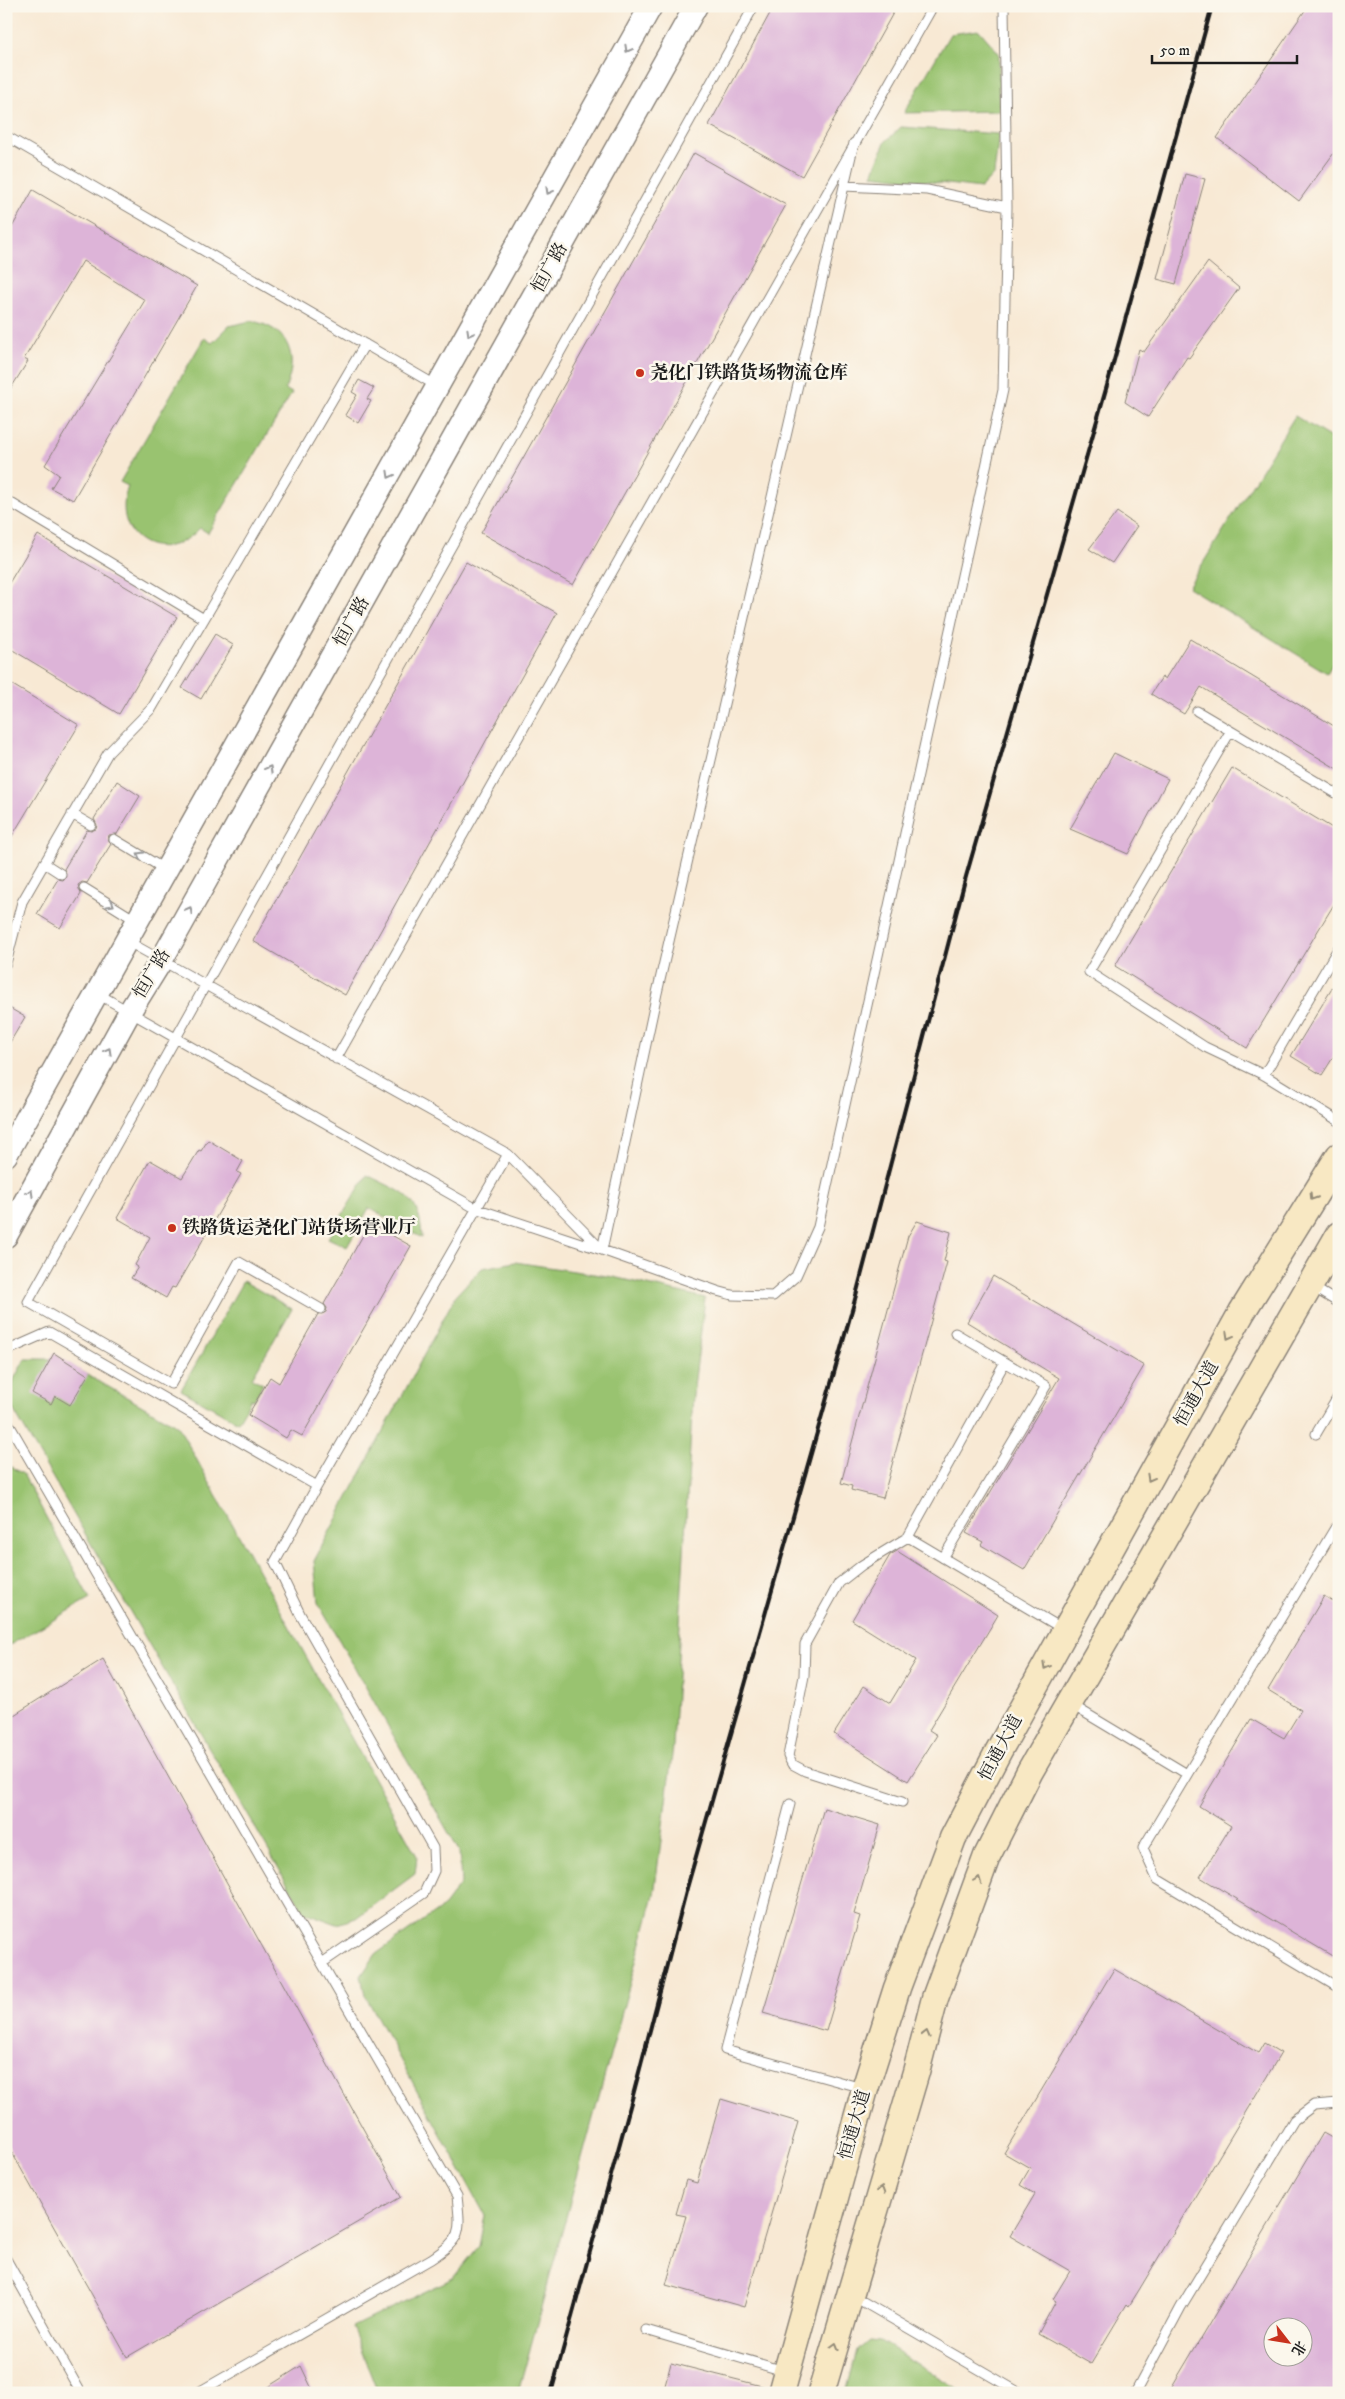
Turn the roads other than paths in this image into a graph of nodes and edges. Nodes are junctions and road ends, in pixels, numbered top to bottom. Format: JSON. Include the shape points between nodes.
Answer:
{"nodes":[{"id":1,"x":651,"y":6,"type":"edge"},
{"id":2,"x":696,"y":6,"type":"edge"},
{"id":3,"x":754,"y":6,"type":"edge"},
{"id":4,"x":933,"y":6,"type":"edge"},
{"id":5,"x":1004,"y":6,"type":"edge"},
{"id":6,"x":7,"y":138,"type":"edge"},
{"id":7,"x":854,"y":144,"type":"junction"},
{"id":8,"x":844,"y":186,"type":"junction"},
{"id":9,"x":1006,"y":207,"type":"junction"},
{"id":10,"x":365,"y":344,"type":"junction"},
{"id":11,"x":439,"y":387,"type":"junction"},
{"id":12,"x":6,"y":500,"type":"edge"},
{"id":13,"x":204,"y":619,"type":"junction"},
{"id":14,"x":1197,"y":710,"type":"dead end"},
{"id":15,"x":1230,"y":732,"type":"junction"},
{"id":16,"x":1339,"y":795,"type":"edge"},
{"id":17,"x":72,"y":814,"type":"junction"},
{"id":18,"x":90,"y":825,"type":"dead end"},
{"id":19,"x":114,"y":839,"type":"dead end"},
{"id":20,"x":44,"y":863,"type":"junction"},
{"id":21,"x":166,"y":871,"type":"junction"},
{"id":22,"x":61,"y":874,"type":"dead end"},
{"id":23,"x":84,"y":888,"type":"dead end"},
{"id":24,"x":138,"y":921,"type":"junction"},
{"id":25,"x":127,"y":941,"type":"junction"},
{"id":26,"x":1339,"y":947,"type":"edge"},
{"id":27,"x":161,"y":961,"type":"junction"},
{"id":28,"x":6,"y":963,"type":"edge"},
{"id":29,"x":206,"y":985,"type":"junction"},
{"id":30,"x":97,"y":994,"type":"junction"},
{"id":31,"x":130,"y":1011,"type":"junction"},
{"id":32,"x":175,"y":1038,"type":"junction"},
{"id":33,"x":336,"y":1059,"type":"junction"},
{"id":34,"x":1264,"y":1075,"type":"junction"},
{"id":35,"x":1339,"y":1121,"type":"edge"},
{"id":36,"x":508,"y":1154,"type":"junction"},
{"id":37,"x":6,"y":1155,"type":"edge"},
{"id":38,"x":1339,"y":1156,"type":"edge"},
{"id":39,"x":475,"y":1208,"type":"junction"},
{"id":40,"x":1339,"y":1235,"type":"edge"},
{"id":41,"x":6,"y":1236,"type":"edge"},
{"id":42,"x":602,"y":1250,"type":"junction"},
{"id":43,"x":1309,"y":1285,"type":"junction"},
{"id":44,"x":1339,"y":1303,"type":"edge"},
{"id":45,"x":321,"y":1309,"type":"dead end"},
{"id":46,"x":955,"y":1333,"type":"dead end"},
{"id":47,"x":6,"y":1352,"type":"edge"},
{"id":48,"x":1005,"y":1362,"type":"junction"},
{"id":49,"x":1339,"y":1395,"type":"edge"},
{"id":50,"x":6,"y":1419,"type":"edge"},
{"id":51,"x":1316,"y":1434,"type":"dead end"},
{"id":52,"x":317,"y":1486,"type":"junction"},
{"id":53,"x":1339,"y":1526,"type":"edge"},
{"id":54,"x":908,"y":1538,"type":"junction"},
{"id":55,"x":942,"y":1558,"type":"junction"},
{"id":56,"x":1065,"y":1631,"type":"junction"},
{"id":57,"x":1069,"y":1704,"type":"junction"},
{"id":58,"x":1187,"y":1774,"type":"junction"},
{"id":59,"x":902,"y":1802,"type":"dead end"},
{"id":60,"x":790,"y":1804,"type":"dead end"},
{"id":61,"x":322,"y":1963,"type":"junction"},
{"id":62,"x":1339,"y":1988,"type":"edge"},
{"id":63,"x":865,"y":2089,"type":"junction"},
{"id":64,"x":1339,"y":2103,"type":"edge"},
{"id":65,"x":6,"y":2259,"type":"edge"},
{"id":66,"x":850,"y":2294,"type":"junction"},
{"id":67,"x":646,"y":2330,"type":"dead end"},
{"id":68,"x":784,"y":2382,"type":"edge"},
{"id":69,"x":81,"y":2393,"type":"edge"},
{"id":70,"x":196,"y":2393,"type":"edge"},
{"id":71,"x":821,"y":2393,"type":"edge"},
{"id":72,"x":1020,"y":2393,"type":"edge"},
{"id":73,"x":1135,"y":2393,"type":"edge"}],
"edges":[{"from":1,"to":11,"type":"street","one_way":true},
{"from":27,"to":2,"type":"street","name":"恒广路","one_way":true},
{"from":3,"to":29,"type":"lane"},
{"from":4,"to":7,"type":"lane"},
{"from":5,"to":9,"type":"lane"},
{"from":6,"to":10,"type":"lane"},
{"from":7,"to":8,"type":"lane"},
{"from":7,"to":33,"type":"lane"},
{"from":8,"to":9,"type":"lane","via":[[927,190]]},
{"from":8,"to":42,"type":"lane","via":[[657,993]]},
{"from":9,"to":42,"type":"lane","via":[[1004,390],[818,1227],[796,1276],[773,1296],[732,1295],[717,1291]]},
{"from":10,"to":11,"type":"lane"},
{"from":10,"to":13,"type":"lane"},
{"from":11,"to":21,"type":"street","one_way":true},
{"from":12,"to":13,"type":"lane"},
{"from":13,"to":17,"type":"lane","via":[[152,708],[108,753]]},
{"from":14,"to":15,"type":"lane"},
{"from":15,"to":16,"type":"lane"},
{"from":15,"to":34,"type":"lane","via":[[1089,972],[1205,1047]]},
{"from":17,"to":18,"type":"lane"},
{"from":17,"to":20,"type":"lane"},
{"from":21,"to":19,"type":"lane","one_way":true},
{"from":20,"to":22,"type":"lane"},
{"from":20,"to":28,"type":"lane","via":[[22,902]]},
{"from":21,"to":24,"type":"street"},
{"from":23,"to":24,"type":"lane","one_way":true},
{"from":24,"to":25,"type":"street"},
{"from":25,"to":27,"type":"lane"},
{"from":25,"to":30,"type":"street"},
{"from":26,"to":34,"type":"lane"},
{"from":27,"to":29,"type":"lane"},
{"from":27,"to":31,"type":"street","name":"恒广路"},
{"from":29,"to":32,"type":"lane"},
{"from":29,"to":33,"type":"lane"},
{"from":30,"to":31,"type":"lane"},
{"from":30,"to":37,"type":"street"},
{"from":31,"to":32,"type":"lane"},
{"from":41,"to":31,"type":"street","name":"恒广路","one_way":true},
{"from":32,"to":39,"type":"lane"},
{"from":32,"to":45,"type":"lane","via":[[28,1302],[171,1384],[239,1262]]},
{"from":33,"to":36,"type":"lane"},
{"from":34,"to":35,"type":"lane"},
{"from":36,"to":39,"type":"lane"},
{"from":36,"to":42,"type":"lane"},
{"from":38,"to":56,"type":"main road","name":"恒通大道","one_way":true,"via":[[1242,1312]]},
{"from":39,"to":42,"type":"lane"},
{"from":39,"to":52,"type":"lane"},
{"from":40,"to":43,"type":"main road","name":"恒通大道"},
{"from":43,"to":44,"type":"lane"},
{"from":43,"to":57,"type":"main road","name":"恒通大道"},
{"from":46,"to":48,"type":"lane"},
{"from":47,"to":52,"type":"lane","via":[[50,1332]]},
{"from":48,"to":54,"type":"lane"},
{"from":48,"to":55,"type":"lane","via":[[1046,1386]]},
{"from":49,"to":51,"type":"lane"},
{"from":50,"to":61,"type":"lane"},
{"from":52,"to":61,"type":"lane","via":[[275,1562],[300,1614],[433,1848],[434,1871],[424,1894]]},
{"from":53,"to":58,"type":"lane"},
{"from":54,"to":55,"type":"lane"},
{"from":54,"to":59,"type":"lane","via":[[862,1565],[839,1583],[805,1644],[804,1676],[788,1756],[792,1764],[806,1772]]},
{"from":55,"to":56,"type":"lane"},
{"from":56,"to":63,"type":"main road","name":"恒通大道","one_way":true,"via":[[953,1838],[897,1988]]},
{"from":57,"to":58,"type":"lane"},
{"from":66,"to":57,"type":"main road","name":"恒通大道","one_way":true,"via":[[935,1998],[961,1925],[987,1856],[1030,1771]]},
{"from":58,"to":62,"type":"lane","via":[[1143,1848],[1157,1879]]},
{"from":60,"to":63,"type":"lane","via":[[725,2050]]},
{"from":61,"to":70,"type":"lane","via":[[457,2196],[460,2223],[453,2244],[430,2259]]},
{"from":63,"to":68,"type":"main road","name":"恒通大道"},
{"from":64,"to":73,"type":"lane","via":[[1314,2105],[1294,2120],[1182,2307]]},
{"from":65,"to":69,"type":"lane"},
{"from":71,"to":66,"type":"main road","name":"恒通大道","one_way":true},
{"from":66,"to":72,"type":"lane"},
{"from":67,"to":68,"type":"lane"}]}
